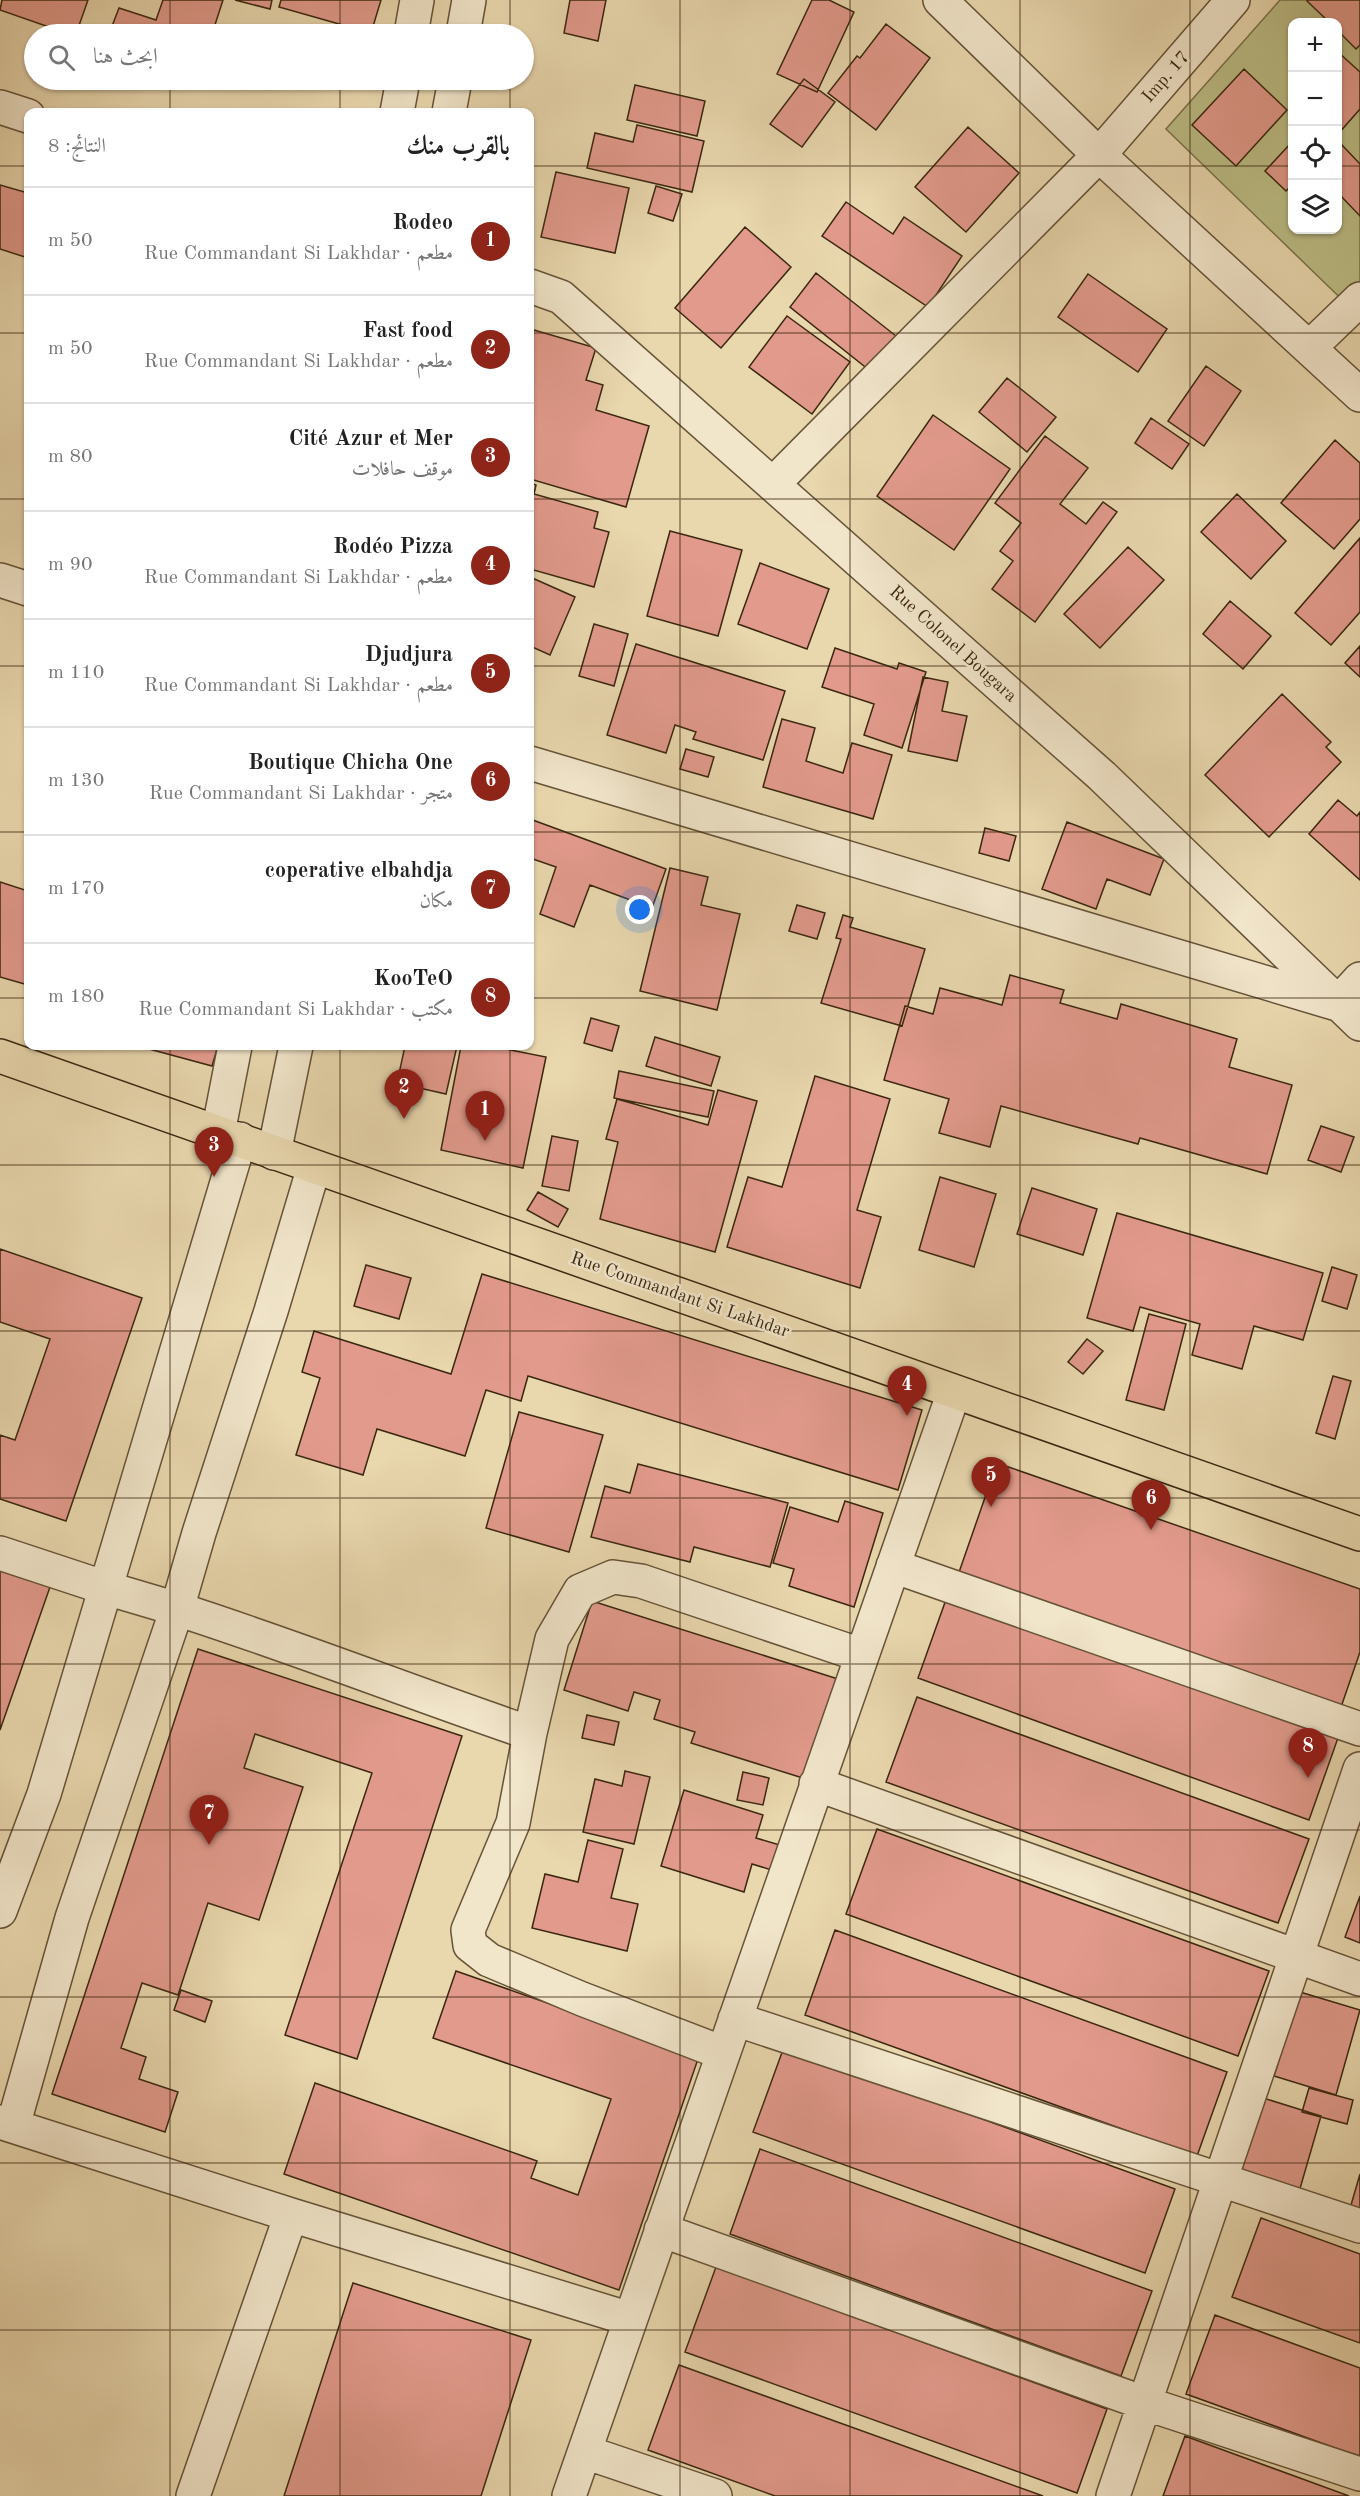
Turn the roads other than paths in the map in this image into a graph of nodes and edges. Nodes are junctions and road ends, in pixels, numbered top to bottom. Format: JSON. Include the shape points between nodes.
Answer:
{"nodes":[{"id":1,"x":417,"y":0,"type":"edge"},
{"id":2,"x":469,"y":0,"type":"edge"},
{"id":3,"x":940,"y":0,"type":"edge"},
{"id":4,"x":1233,"y":0,"type":"edge"},
{"id":5,"x":413,"y":24,"type":"edge"},
{"id":6,"x":465,"y":24,"type":"edge"},
{"id":7,"x":401,"y":90,"type":"edge"},
{"id":8,"x":453,"y":90,"type":"edge"},
{"id":9,"x":0,"y":107,"type":"edge"},
{"id":10,"x":398,"y":108,"type":"edge"},
{"id":11,"x":450,"y":108,"type":"edge"},
{"id":12,"x":24,"y":115,"type":"edge"},
{"id":13,"x":1099,"y":155,"type":"junction"},
{"id":14,"x":534,"y":287,"type":"edge"},
{"id":15,"x":1360,"y":299,"type":"edge"},
{"id":16,"x":1309,"y":348,"type":"junction"},
{"id":17,"x":1360,"y":395,"type":"edge"},
{"id":18,"x":773,"y":484,"type":"junction"},
{"id":19,"x":0,"y":580,"type":"edge"},
{"id":20,"x":24,"y":588,"type":"edge"},
{"id":21,"x":534,"y":764,"type":"edge"},
{"id":22,"x":1360,"y":979,"type":"edge"},
{"id":23,"x":1349,"y":1014,"type":"edge"},
{"id":24,"x":235,"y":1050,"type":"edge"},
{"id":25,"x":295,"y":1050,"type":"edge"},
{"id":26,"x":0,"y":1056,"type":"edge"},
{"id":27,"x":229,"y":1136,"type":"junction"},
{"id":28,"x":274,"y":1153,"type":"junction"},
{"id":29,"x":314,"y":1167,"type":"junction"},
{"id":30,"x":954,"y":1392,"type":"junction"},
{"id":31,"x":1360,"y":1534,"type":"edge"},
{"id":32,"x":0,"y":1553,"type":"edge"},
{"id":33,"x":892,"y":1566,"type":"junction"},
{"id":34,"x":106,"y":1588,"type":"junction"},
{"id":35,"x":177,"y":1609,"type":"junction"},
{"id":36,"x":861,"y":1655,"type":"junction"},
{"id":37,"x":1360,"y":1729,"type":"edge"},
{"id":38,"x":530,"y":1733,"type":"junction"},
{"id":39,"x":1360,"y":1768,"type":"edge"},
{"id":40,"x":816,"y":1784,"type":"junction"},
{"id":41,"x":0,"y":1911,"type":"edge"},
{"id":42,"x":1296,"y":1957,"type":"junction"},
{"id":43,"x":1360,"y":1978,"type":"edge"},
{"id":44,"x":735,"y":2019,"type":"junction"},
{"id":45,"x":723,"y":2053,"type":"junction"},
{"id":46,"x":6,"y":2124,"type":"edge"},
{"id":47,"x":1220,"y":2180,"type":"junction"},
{"id":48,"x":291,"y":2215,"type":"junction"},
{"id":49,"x":1360,"y":2226,"type":"edge"},
{"id":50,"x":661,"y":2230,"type":"junction"},
{"id":51,"x":630,"y":2319,"type":"junction"},
{"id":52,"x":1144,"y":2403,"type":"junction"},
{"id":53,"x":585,"y":2452,"type":"junction"},
{"id":54,"x":1360,"y":2474,"type":"edge"},
{"id":55,"x":193,"y":2496,"type":"edge"},
{"id":56,"x":569,"y":2496,"type":"edge"},
{"id":57,"x":715,"y":2496,"type":"edge"},
{"id":58,"x":1113,"y":2496,"type":"edge"}],
"edges":[{"from":1,"to":5,"type":"street"},
{"from":2,"to":6,"type":"street"},
{"from":3,"to":13,"type":"street"},
{"from":4,"to":13,"type":"street","name":"Imp. 17"},
{"from":7,"to":10,"type":"street"},
{"from":8,"to":11,"type":"street"},
{"from":9,"to":12,"type":"street"},
{"from":13,"to":16,"type":"street"},
{"from":13,"to":18,"type":"street","name":"Imp. 17"},
{"from":14,"to":18,"type":"street","name":"Rue Colonel Bougara","via":[[561,297]]},
{"from":15,"to":16,"type":"street"},
{"from":16,"to":17,"type":"street"},
{"from":18,"to":23,"type":"street","name":"Rue Colonel Bougara","via":[[1102,776]]},
{"from":19,"to":20,"type":"street"},
{"from":21,"to":23,"type":"street"},
{"from":22,"to":23,"type":"street"},
{"from":24,"to":27,"type":"street"},
{"from":25,"to":28,"type":"street"},
{"from":26,"to":27,"type":"main road","name":"Rue Commandant Si Lakhdar"},
{"from":27,"to":28,"type":"main road","name":"Rue Commandant Si Lakhdar"},
{"from":27,"to":34,"type":"street"},
{"from":28,"to":29,"type":"main road","name":"Rue Commandant Si Lakhdar"},
{"from":29,"to":30,"type":"main road","name":"Rue Commandant Si Lakhdar"},
{"from":29,"to":35,"type":"street"},
{"from":30,"to":31,"type":"main road","name":"Rue Commandant Si Lakhdar"},
{"from":30,"to":33,"type":"street"},
{"from":32,"to":34,"type":"street"},
{"from":33,"to":36,"type":"street"},
{"from":33,"to":37,"type":"street"},
{"from":34,"to":35,"type":"street"},
{"from":34,"to":41,"type":"street","via":[[44,1794]]},
{"from":35,"to":38,"type":"street"},
{"from":35,"to":46,"type":"street"},
{"from":36,"to":38,"type":"street","via":[[641,1581],[613,1577],[580,1591],[552,1639]]},
{"from":36,"to":40,"type":"street"},
{"from":38,"to":45,"type":"street","via":[[513,1823],[468,1930],[470,1946],[489,1960]]},
{"from":39,"to":42,"type":"street"},
{"from":40,"to":42,"type":"street"},
{"from":40,"to":44,"type":"street"},
{"from":42,"to":43,"type":"street"},
{"from":42,"to":47,"type":"street"},
{"from":44,"to":45,"type":"street"},
{"from":44,"to":47,"type":"street"},
{"from":45,"to":50,"type":"street"},
{"from":46,"to":48,"type":"street"},
{"from":47,"to":49,"type":"street"},
{"from":47,"to":52,"type":"street"},
{"from":48,"to":51,"type":"street"},
{"from":48,"to":55,"type":"street"},
{"from":50,"to":51,"type":"street"},
{"from":50,"to":52,"type":"street"},
{"from":51,"to":53,"type":"street"},
{"from":52,"to":54,"type":"street"},
{"from":52,"to":58,"type":"street"},
{"from":53,"to":56,"type":"street"},
{"from":53,"to":57,"type":"street"}]}
